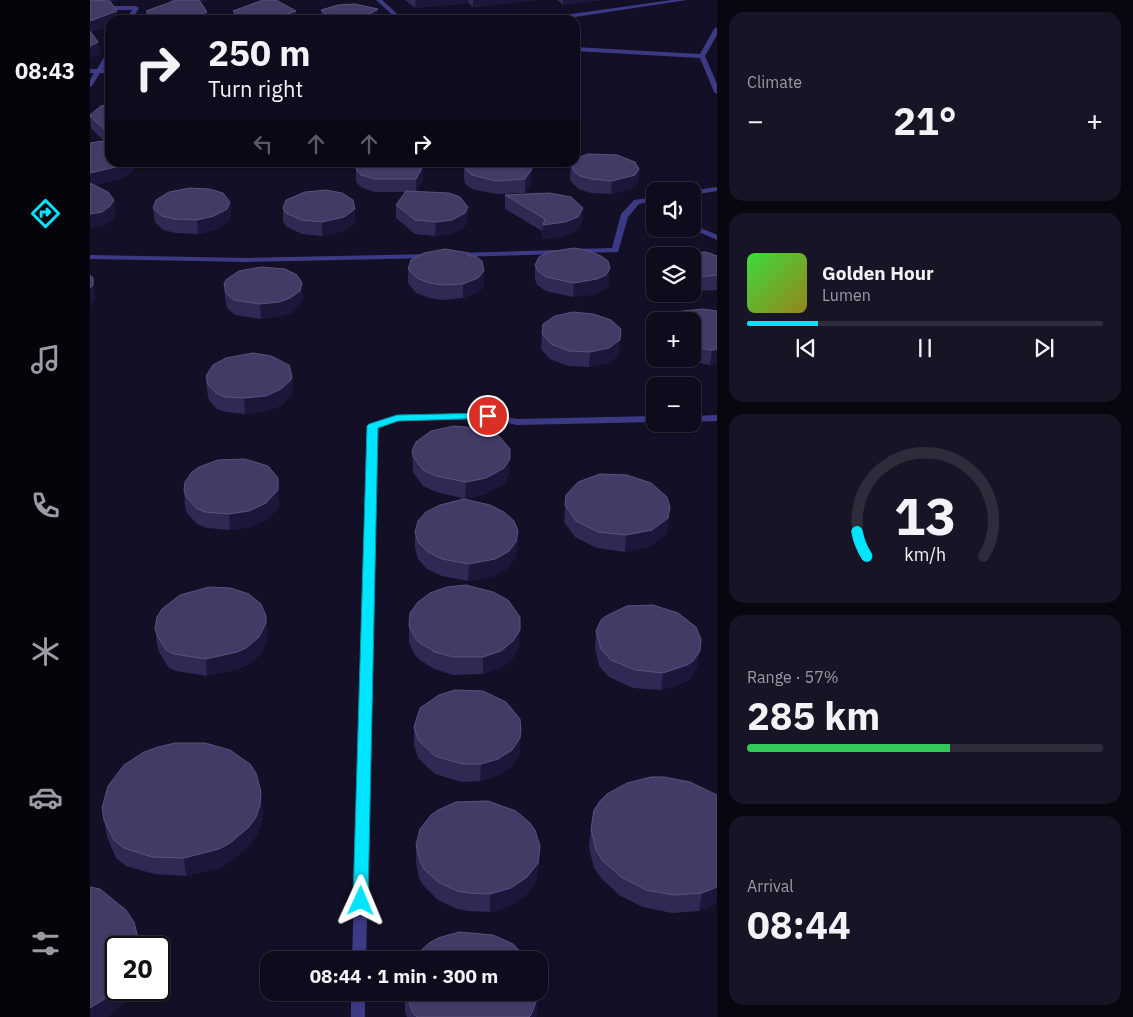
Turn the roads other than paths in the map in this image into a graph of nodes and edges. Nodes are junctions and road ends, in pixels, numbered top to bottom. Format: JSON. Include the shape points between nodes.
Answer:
{"nodes":[{"id":1,"x":379,"y":0,"type":"edge"},
{"id":2,"x":684,"y":0,"type":"edge"},
{"id":3,"x":90,"y":8,"type":"edge"},
{"id":4,"x":132,"y":15,"type":"edge"},
{"id":5,"x":396,"y":15,"type":"edge"},
{"id":6,"x":578,"y":15,"type":"edge"},
{"id":7,"x":717,"y":29,"type":"edge"},
{"id":8,"x":580,"y":48,"type":"edge"},
{"id":9,"x":702,"y":56,"type":"junction"},
{"id":10,"x":105,"y":61,"type":"edge"},
{"id":11,"x":90,"y":71,"type":"edge"},
{"id":12,"x":99,"y":71,"type":"junction"},
{"id":13,"x":105,"y":71,"type":"edge"},
{"id":14,"x":90,"y":85,"type":"edge"},
{"id":15,"x":717,"y":92,"type":"edge"},
{"id":16,"x":717,"y":189,"type":"edge"},
{"id":17,"x":701,"y":192,"type":"edge"},
{"id":18,"x":646,"y":200,"type":"edge"},
{"id":19,"x":701,"y":230,"type":"edge"},
{"id":20,"x":717,"y":238,"type":"edge"},
{"id":21,"x":448,"y":255,"type":"edge"},
{"id":22,"x":90,"y":256,"type":"edge"},
{"id":23,"x":439,"y":256,"type":"edge"},
{"id":24,"x":717,"y":418,"type":"edge"},
{"id":25,"x":646,"y":419,"type":"edge"},
{"id":26,"x":701,"y":419,"type":"edge"},
{"id":27,"x":359,"y":951,"type":"edge"},
{"id":28,"x":358,"y":1001,"type":"edge"},
{"id":29,"x":358,"y":1017,"type":"edge"}],
"edges":[{"from":1,"to":5,"type":"lane"},
{"from":2,"to":6,"type":"lane"},
{"from":3,"to":4,"type":"lane","via":[[136,8]]},
{"from":7,"to":9,"type":"lane"},
{"from":8,"to":9,"type":"lane"},
{"from":9,"to":15,"type":"lane"},
{"from":10,"to":12,"type":"lane"},
{"from":11,"to":12,"type":"lane"},
{"from":12,"to":13,"type":"lane"},
{"from":12,"to":14,"type":"lane"},
{"from":16,"to":17,"type":"lane"},
{"from":18,"to":21,"type":"lane","via":[[637,202],[624,216],[614,250]]},
{"from":19,"to":20,"type":"lane"},
{"from":22,"to":23,"type":"lane","via":[[247,260]]},
{"from":24,"to":26,"type":"lane"},
{"from":25,"to":27,"type":"lane","via":[[516,422],[488,416],[397,418],[373,426]]},
{"from":28,"to":29,"type":"lane"}]}
